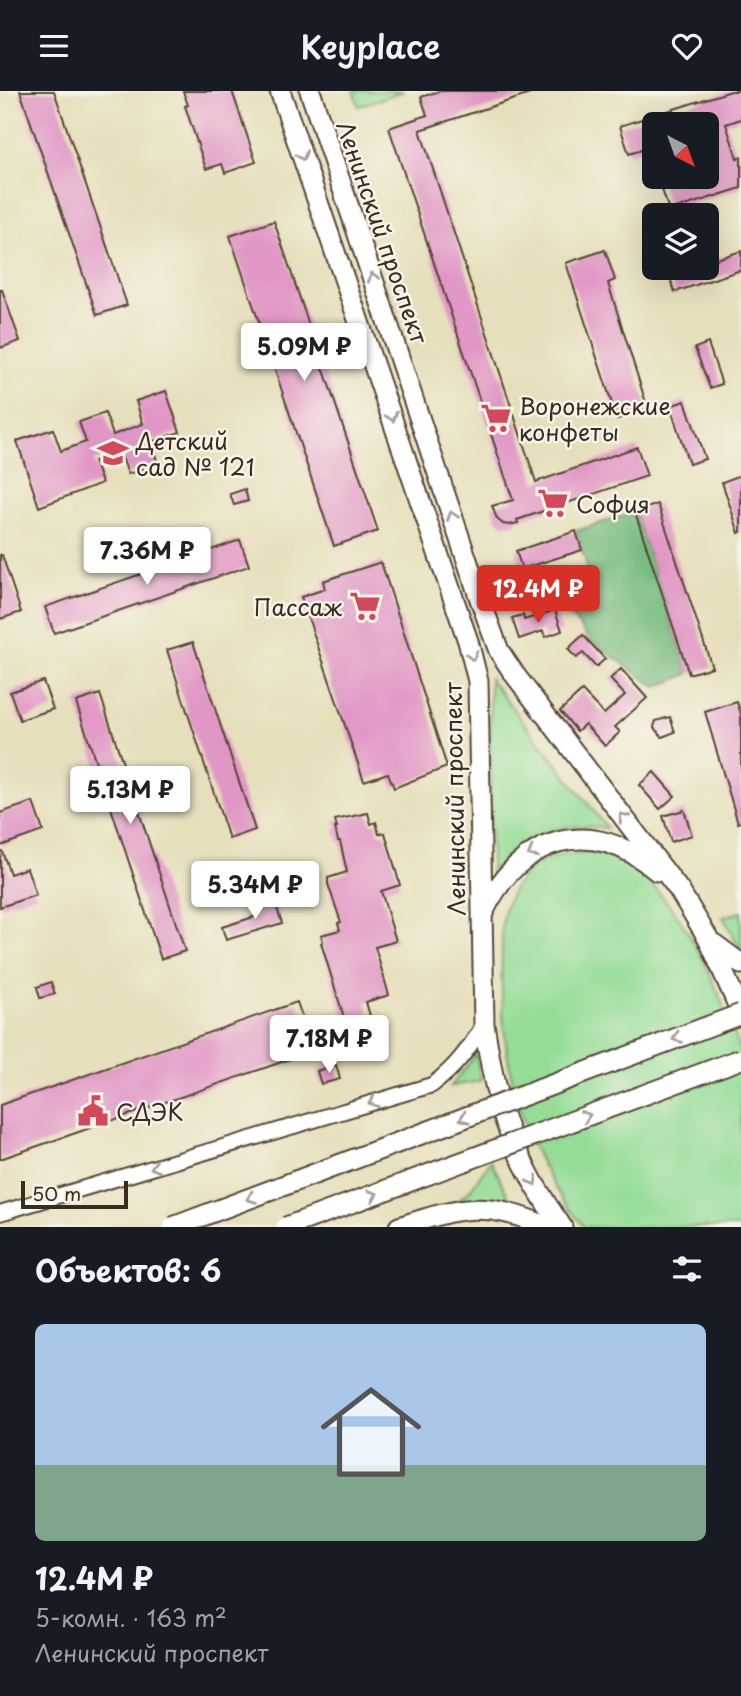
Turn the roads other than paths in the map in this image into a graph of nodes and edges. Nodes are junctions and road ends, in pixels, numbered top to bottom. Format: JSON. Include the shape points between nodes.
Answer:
{"nodes":[{"id":1,"x":280,"y":91,"type":"edge"},
{"id":2,"x":310,"y":91,"type":"edge"},
{"id":3,"x":679,"y":890,"type":"junction"},
{"id":4,"x":482,"y":915,"type":"junction"},
{"id":5,"x":708,"y":938,"type":"junction"},
{"id":6,"x":741,"y":964,"type":"edge"},
{"id":7,"x":741,"y":1013,"type":"edge"},
{"id":8,"x":484,"y":1024,"type":"junction"},
{"id":9,"x":741,"y":1059,"type":"edge"},
{"id":10,"x":0,"y":1213,"type":"edge"},
{"id":11,"x":173,"y":1227,"type":"edge"},
{"id":12,"x":286,"y":1227,"type":"edge"},
{"id":13,"x":399,"y":1227,"type":"edge"},
{"id":14,"x":548,"y":1227,"type":"edge"},
{"id":15,"x":562,"y":1227,"type":"edge"}],
"edges":[{"from":1,"to":4,"type":"main road","name":"Ленинский проспект","one_way":true,"via":[[478,681]]},
{"from":3,"to":2,"type":"main road","name":"Ленинский проспект","one_way":true,"via":[[499,651]]},
{"from":3,"to":4,"type":"main road","one_way":true,"via":[[645,861],[613,844],[570,840],[520,860]]},
{"from":3,"to":5,"type":"main road","name":"Ленинский проспект"},
{"from":4,"to":8,"type":"main road","name":"Ленинский проспект"},
{"from":5,"to":6,"type":"main road"},
{"from":5,"to":7,"type":"main road","name":"Ленинский проспект"},
{"from":7,"to":11,"type":"main road","one_way":true,"bridge":true},
{"from":8,"to":10,"type":"street","one_way":true,"via":[[465,1055],[432,1085]]},
{"from":8,"to":15,"type":"main road","name":"Ленинский проспект","one_way":true,"via":[[510,1135]]},
{"from":12,"to":9,"type":"main road","one_way":true,"bridge":true},
{"from":13,"to":14,"type":"main road","via":[[442,1213],[481,1208]]}]}
